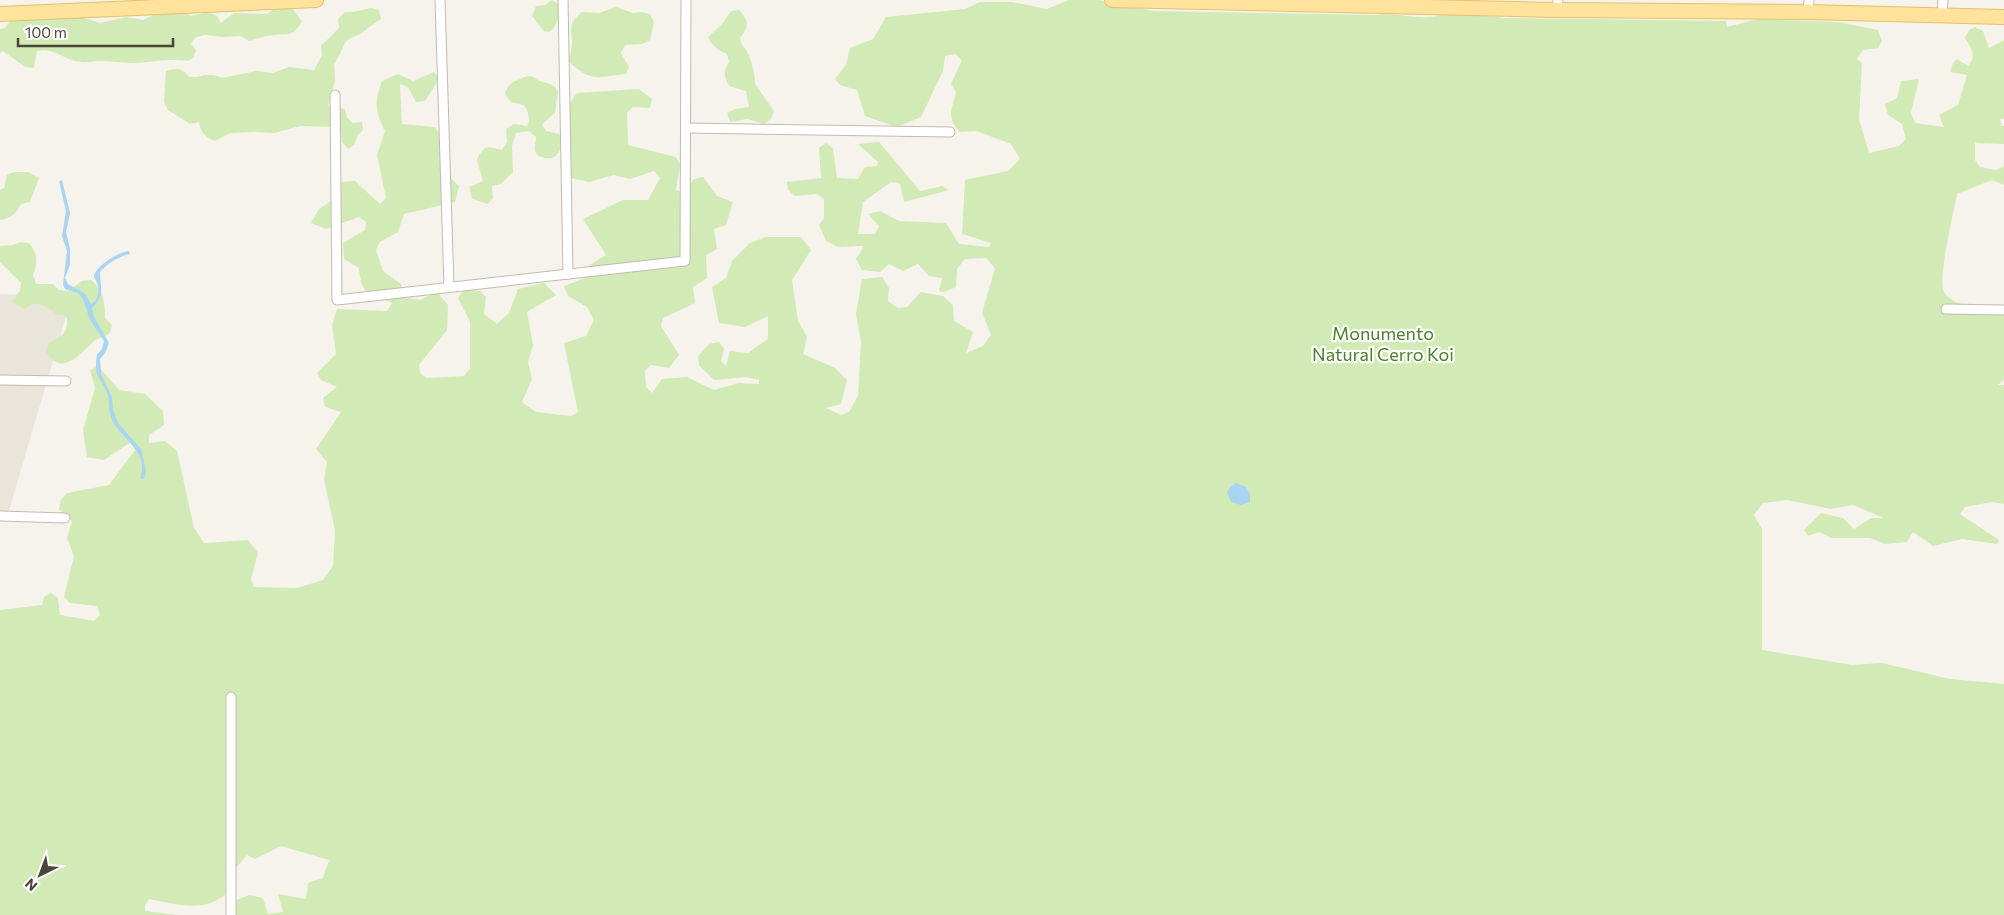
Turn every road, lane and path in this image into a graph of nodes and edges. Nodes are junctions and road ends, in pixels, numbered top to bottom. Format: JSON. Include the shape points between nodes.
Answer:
{"nodes":[{"id":1,"x":316,"y":0,"type":"edge"},
{"id":2,"x":440,"y":0,"type":"edge"},
{"id":3,"x":563,"y":0,"type":"edge"},
{"id":4,"x":686,"y":0,"type":"edge"},
{"id":5,"x":1112,"y":0,"type":"edge"},
{"id":6,"x":1943,"y":0,"type":"edge"},
{"id":7,"x":1558,"y":5,"type":"edge"},
{"id":8,"x":1808,"y":6,"type":"edge"},
{"id":9,"x":0,"y":14,"type":"edge"},
{"id":10,"x":1942,"y":15,"type":"junction"},
{"id":11,"x":2004,"y":16,"type":"edge"},
{"id":12,"x":335,"y":94,"type":"dead end"},
{"id":13,"x":686,"y":128,"type":"junction"},
{"id":14,"x":950,"y":132,"type":"dead end"},
{"id":15,"x":568,"y":274,"type":"junction"},
{"id":16,"x":449,"y":288,"type":"junction"},
{"id":17,"x":1946,"y":309,"type":"dead end"},
{"id":18,"x":2004,"y":310,"type":"edge"},
{"id":19,"x":0,"y":380,"type":"edge"},
{"id":20,"x":66,"y":381,"type":"dead end"},
{"id":21,"x":0,"y":516,"type":"edge"},
{"id":22,"x":65,"y":518,"type":"dead end"},
{"id":23,"x":232,"y":697,"type":"dead end"},
{"id":24,"x":231,"y":915,"type":"edge"}],
"edges":[{"from":1,"to":9,"type":"main road"},
{"from":2,"to":16,"type":"street"},
{"from":3,"to":15,"type":"street"},
{"from":4,"to":13,"type":"street"},
{"from":5,"to":7,"type":"main road"},
{"from":6,"to":10,"type":"street"},
{"from":7,"to":8,"type":"main road"},
{"from":8,"to":10,"type":"main road"},
{"from":10,"to":11,"type":"main road"},
{"from":12,"to":16,"type":"street","via":[[337,300]]},
{"from":13,"to":14,"type":"street"},
{"from":13,"to":15,"type":"street","via":[[685,261]]},
{"from":15,"to":16,"type":"street"},
{"from":17,"to":18,"type":"street"},
{"from":19,"to":20,"type":"street"},
{"from":21,"to":22,"type":"street"},
{"from":23,"to":24,"type":"street"}]}
